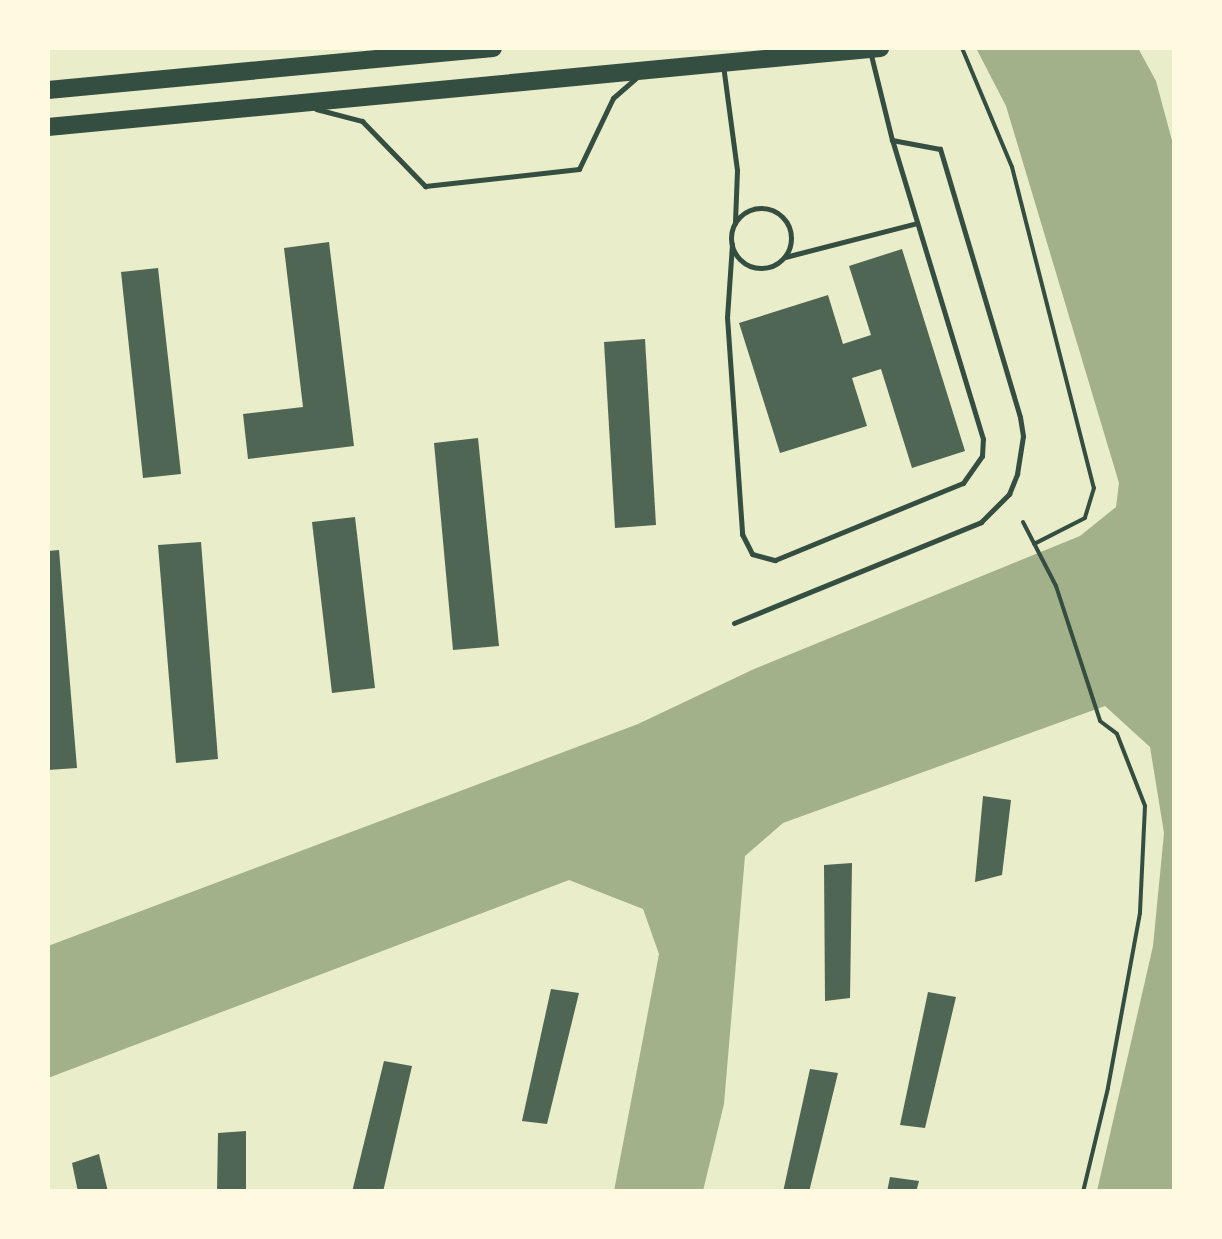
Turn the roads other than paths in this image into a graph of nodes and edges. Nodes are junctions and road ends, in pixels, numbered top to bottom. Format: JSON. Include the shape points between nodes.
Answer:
{"nodes":[{"id":1,"x":493,"y":48,"type":"edge"},
{"id":2,"x":870,"y":48,"type":"edge"},
{"id":3,"x":880,"y":48,"type":"edge"},
{"id":4,"x":723,"y":62,"type":"junction"},
{"id":5,"x":645,"y":70,"type":"junction"},
{"id":6,"x":48,"y":90,"type":"edge"},
{"id":7,"x":294,"y":103,"type":"junction"},
{"id":8,"x":48,"y":127,"type":"edge"},
{"id":9,"x":892,"y":140,"type":"junction"},
{"id":10,"x":917,"y":222,"type":"junction"},
{"id":11,"x":735,"y":224,"type":"junction"},
{"id":12,"x":732,"y":244,"type":"junction"},
{"id":13,"x":784,"y":257,"type":"junction"},
{"id":14,"x":734,"y":622,"type":"dead end"}],
"edges":[{"from":1,"to":6,"type":"main road"},
{"from":2,"to":3,"type":"main road"},
{"from":2,"to":4,"type":"main road"},
{"from":2,"to":9,"type":"lane"},
{"from":4,"to":5,"type":"main road"},
{"from":4,"to":11,"type":"lane","via":[[737,170]]},
{"from":5,"to":7,"type":"main road"},
{"from":5,"to":7,"type":"lane","via":[[613,98],[579,169],[425,186],[362,122]]},
{"from":7,"to":8,"type":"main road"},
{"from":9,"to":10,"type":"lane"},
{"from":9,"to":14,"type":"lane","via":[[940,149],[1020,417],[1017,474],[1009,494],[981,522]]},
{"from":10,"to":12,"type":"lane","via":[[983,439],[982,456],[952,490],[768,561],[752,554],[742,534],[727,318]]},
{"from":10,"to":13,"type":"lane"},
{"from":11,"to":12,"type":"lane"},
{"from":11,"to":13,"type":"lane","via":[[760,208],[780,214],[790,230]]},
{"from":12,"to":13,"type":"lane","via":[[742,260],[759,268]]}]}
